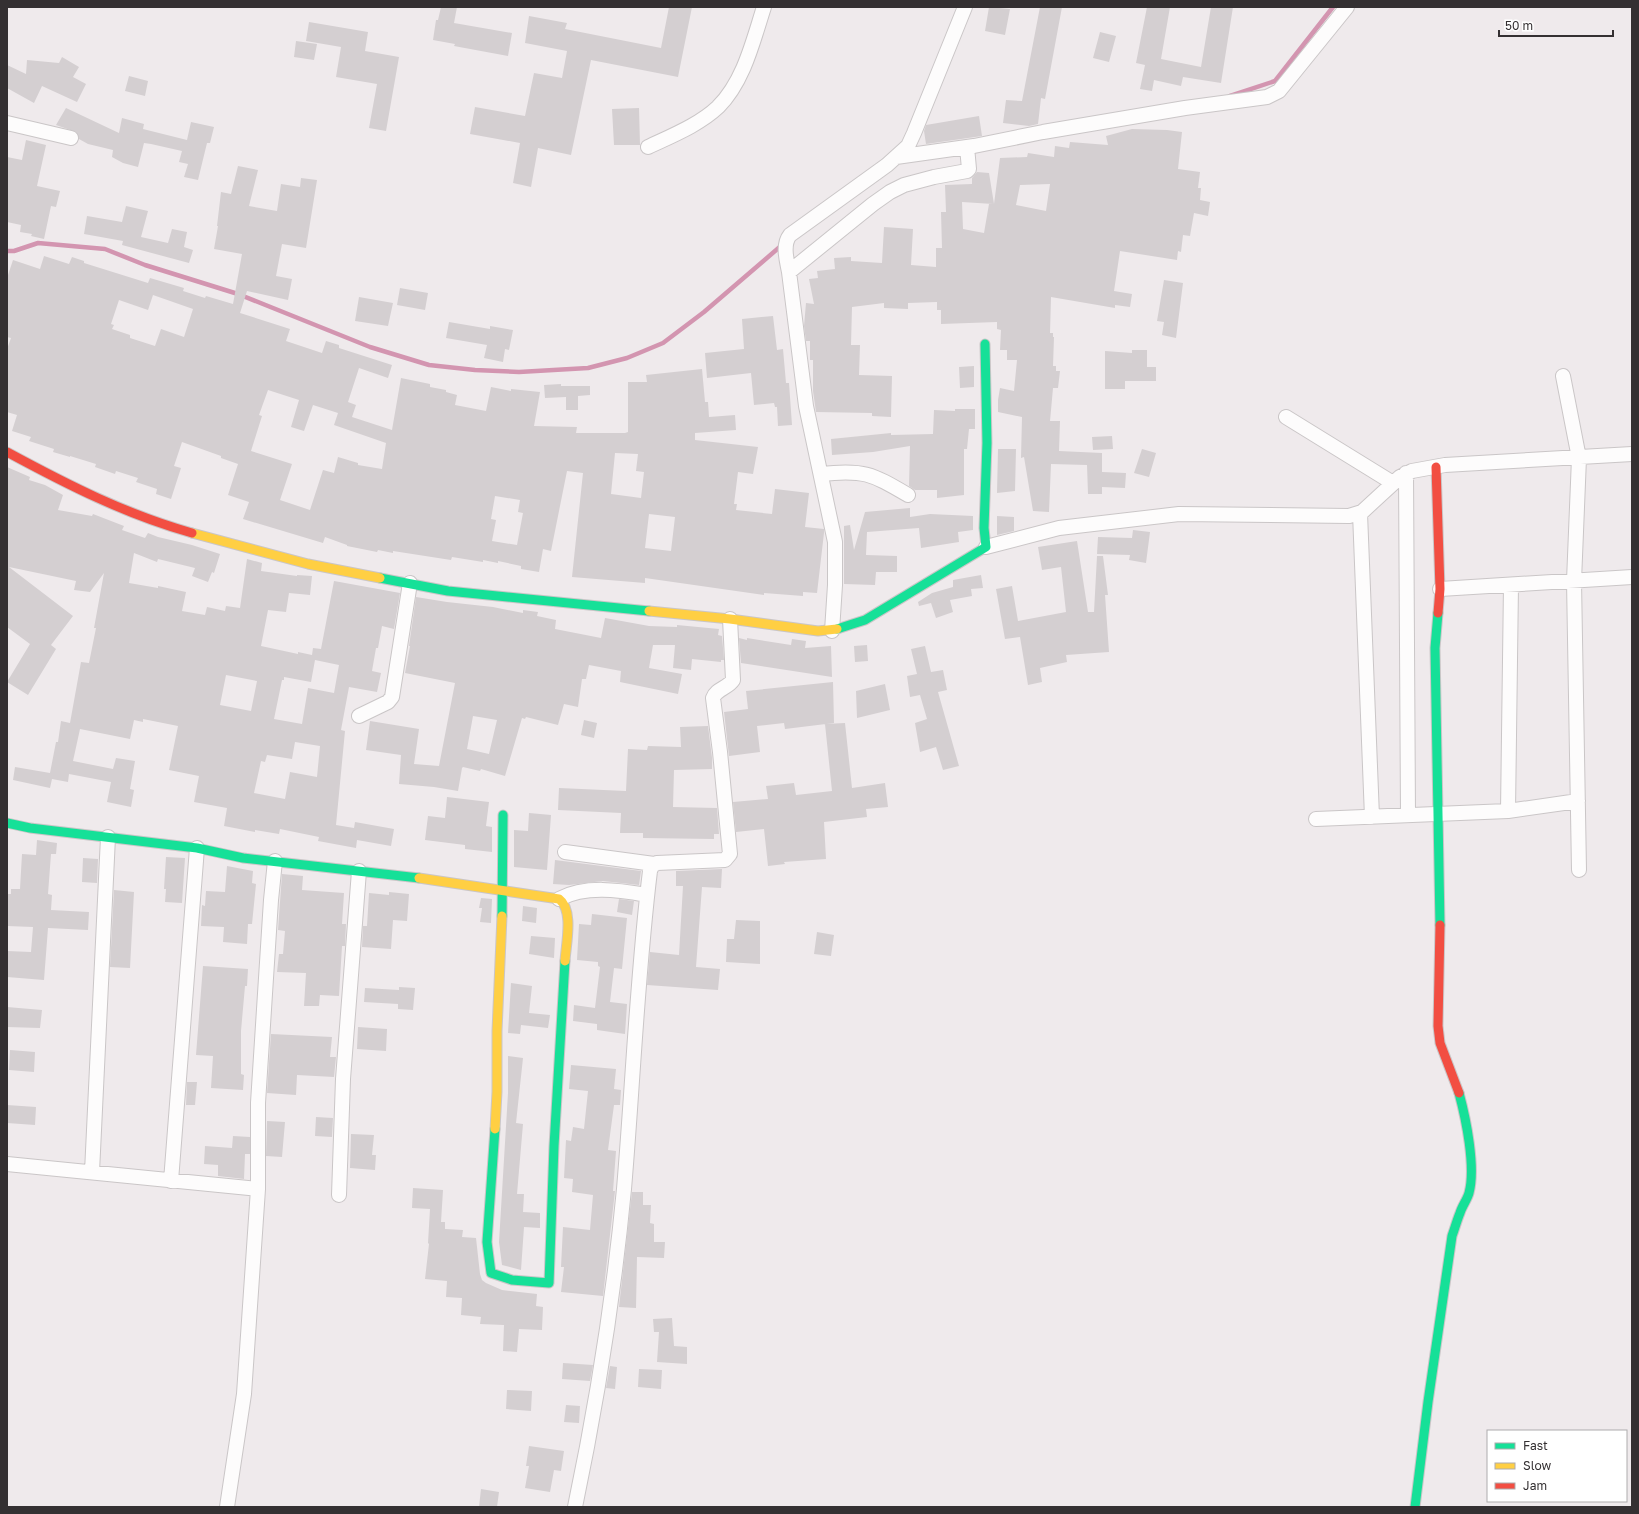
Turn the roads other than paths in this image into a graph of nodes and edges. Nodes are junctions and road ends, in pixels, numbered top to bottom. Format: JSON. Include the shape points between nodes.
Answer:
{"nodes":[{"id":1,"x":764,"y":7,"type":"edge"},
{"id":2,"x":965,"y":7,"type":"edge"},
{"id":3,"x":1347,"y":7,"type":"edge"},
{"id":4,"x":7,"y":123,"type":"edge"},
{"id":5,"x":71,"y":138,"type":"dead end"},
{"id":6,"x":648,"y":147,"type":"dead end"},
{"id":7,"x":896,"y":157,"type":"junction"},
{"id":8,"x":968,"y":158,"type":"junction"},
{"id":9,"x":788,"y":269,"type":"junction"},
{"id":10,"x":984,"y":344,"type":"dead end"},
{"id":11,"x":1563,"y":376,"type":"dead end"},
{"id":12,"x":1286,"y":417,"type":"dead end"},
{"id":13,"x":7,"y":452,"type":"edge"},
{"id":14,"x":1632,"y":454,"type":"edge"},
{"id":15,"x":1579,"y":458,"type":"junction"},
{"id":16,"x":1436,"y":467,"type":"junction"},
{"id":17,"x":1406,"y":473,"type":"junction"},
{"id":18,"x":821,"y":474,"type":"junction"},
{"id":19,"x":1393,"y":482,"type":"junction"},
{"id":20,"x":908,"y":495,"type":"dead end"},
{"id":21,"x":1360,"y":513,"type":"junction"},
{"id":22,"x":986,"y":547,"type":"junction"},
{"id":23,"x":1632,"y":577,"type":"edge"},
{"id":24,"x":1574,"y":581,"type":"junction"},
{"id":25,"x":410,"y":583,"type":"junction"},
{"id":26,"x":1512,"y":584,"type":"junction"},
{"id":27,"x":1440,"y":589,"type":"junction"},
{"id":28,"x":730,"y":619,"type":"junction"},
{"id":29,"x":832,"y":631,"type":"junction"},
{"id":30,"x":359,"y":716,"type":"dead end"},
{"id":31,"x":1578,"y":801,"type":"junction"},
{"id":32,"x":1508,"y":811,"type":"junction"},
{"id":33,"x":1438,"y":814,"type":"junction"},
{"id":34,"x":503,"y":815,"type":"dead end"},
{"id":35,"x":1408,"y":815,"type":"junction"},
{"id":36,"x":1372,"y":817,"type":"junction"},
{"id":37,"x":1316,"y":819,"type":"dead end"},
{"id":38,"x":7,"y":823,"type":"edge"},
{"id":39,"x":108,"y":837,"type":"junction"},
{"id":40,"x":197,"y":848,"type":"junction"},
{"id":41,"x":565,"y":852,"type":"dead end"},
{"id":42,"x":275,"y":861,"type":"junction"},
{"id":43,"x":654,"y":864,"type":"junction"},
{"id":44,"x":1579,"y":870,"type":"dead end"},
{"id":45,"x":359,"y":871,"type":"junction"},
{"id":46,"x":504,"y":889,"type":"junction"},
{"id":47,"x":647,"y":895,"type":"junction"},
{"id":48,"x":559,"y":899,"type":"junction"},
{"id":49,"x":7,"y":1164,"type":"edge"},
{"id":50,"x":92,"y":1172,"type":"junction"},
{"id":51,"x":171,"y":1181,"type":"junction"},
{"id":52,"x":258,"y":1189,"type":"junction"},
{"id":53,"x":339,"y":1195,"type":"dead end"},
{"id":54,"x":228,"y":1507,"type":"edge"},
{"id":55,"x":575,"y":1507,"type":"edge"},
{"id":56,"x":1415,"y":1507,"type":"edge"}],
"edges":[{"from":1,"to":6,"type":"street","via":[[749,55],[730,91],[718,107],[696,122]]},
{"from":2,"to":7,"type":"street","via":[[914,133],[908,146]]},
{"from":3,"to":8,"type":"street","via":[[1279,91],[1267,97],[1185,108]]},
{"from":4,"to":5,"type":"street"},
{"from":7,"to":8,"type":"street"},
{"from":7,"to":9,"type":"street","via":[[790,235],[785,246]]},
{"from":8,"to":9,"type":"street","via":[[934,176],[890,192]]},
{"from":9,"to":18,"type":"street","via":[[806,406]]},
{"from":10,"to":22,"type":"street","via":[[987,398],[984,528]]},
{"from":11,"to":15,"type":"street"},
{"from":12,"to":19,"type":"street"},
{"from":13,"to":25,"type":"street","via":[[99,500],[175,528],[308,564]]},
{"from":14,"to":15,"type":"street"},
{"from":15,"to":16,"type":"street"},
{"from":15,"to":24,"type":"street"},
{"from":16,"to":17,"type":"street"},
{"from":16,"to":27,"type":"street"},
{"from":17,"to":19,"type":"street"},
{"from":17,"to":35,"type":"street"},
{"from":18,"to":20,"type":"street","via":[[844,471],[869,474]]},
{"from":18,"to":29,"type":"street","via":[[834,542]]},
{"from":19,"to":21,"type":"street"},
{"from":21,"to":22,"type":"street","via":[[1345,517],[1179,514],[1059,528]]},
{"from":21,"to":36,"type":"street"},
{"from":22,"to":29,"type":"street","via":[[865,620]]},
{"from":23,"to":24,"type":"street"},
{"from":24,"to":26,"type":"street"},
{"from":24,"to":31,"type":"street"},
{"from":25,"to":28,"type":"street","via":[[448,591]]},
{"from":25,"to":30,"type":"street","via":[[392,697],[388,702]]},
{"from":26,"to":27,"type":"street"},
{"from":26,"to":32,"type":"street"},
{"from":27,"to":33,"type":"street","via":[[1435,648]]},
{"from":28,"to":29,"type":"street"},
{"from":28,"to":43,"type":"street","via":[[733,680],[715,693],[713,698],[729,856],[725,860]]},
{"from":31,"to":32,"type":"street"},
{"from":31,"to":44,"type":"street"},
{"from":32,"to":33,"type":"street"},
{"from":33,"to":35,"type":"street"},
{"from":33,"to":56,"type":"street","via":[[1438,1026],[1440,1043],[1464,1112],[1471,1180],[1469,1194],[1452,1236]]},
{"from":34,"to":46,"type":"street"},
{"from":35,"to":36,"type":"street"},
{"from":36,"to":37,"type":"street"},
{"from":38,"to":39,"type":"street"},
{"from":39,"to":40,"type":"street"},
{"from":39,"to":50,"type":"street"},
{"from":40,"to":42,"type":"street","via":[[243,858]]},
{"from":40,"to":51,"type":"street"},
{"from":41,"to":43,"type":"street"},
{"from":42,"to":45,"type":"street"},
{"from":42,"to":52,"type":"street","via":[[260,1080]]},
{"from":43,"to":47,"type":"street","via":[[650,871]]},
{"from":45,"to":46,"type":"street"},
{"from":45,"to":53,"type":"street","via":[[343,1079]]},
{"from":46,"to":48,"type":"street"},
{"from":46,"to":48,"type":"street","via":[[487,1242],[491,1273],[511,1282],[549,1283],[568,915]]},
{"from":47,"to":48,"type":"street","via":[[622,891],[583,890]]},
{"from":47,"to":55,"type":"street","via":[[638,983],[624,1190],[613,1286]]},
{"from":49,"to":50,"type":"street"},
{"from":50,"to":51,"type":"street"},
{"from":51,"to":52,"type":"street"},
{"from":52,"to":54,"type":"street","via":[[244,1394]]}]}
